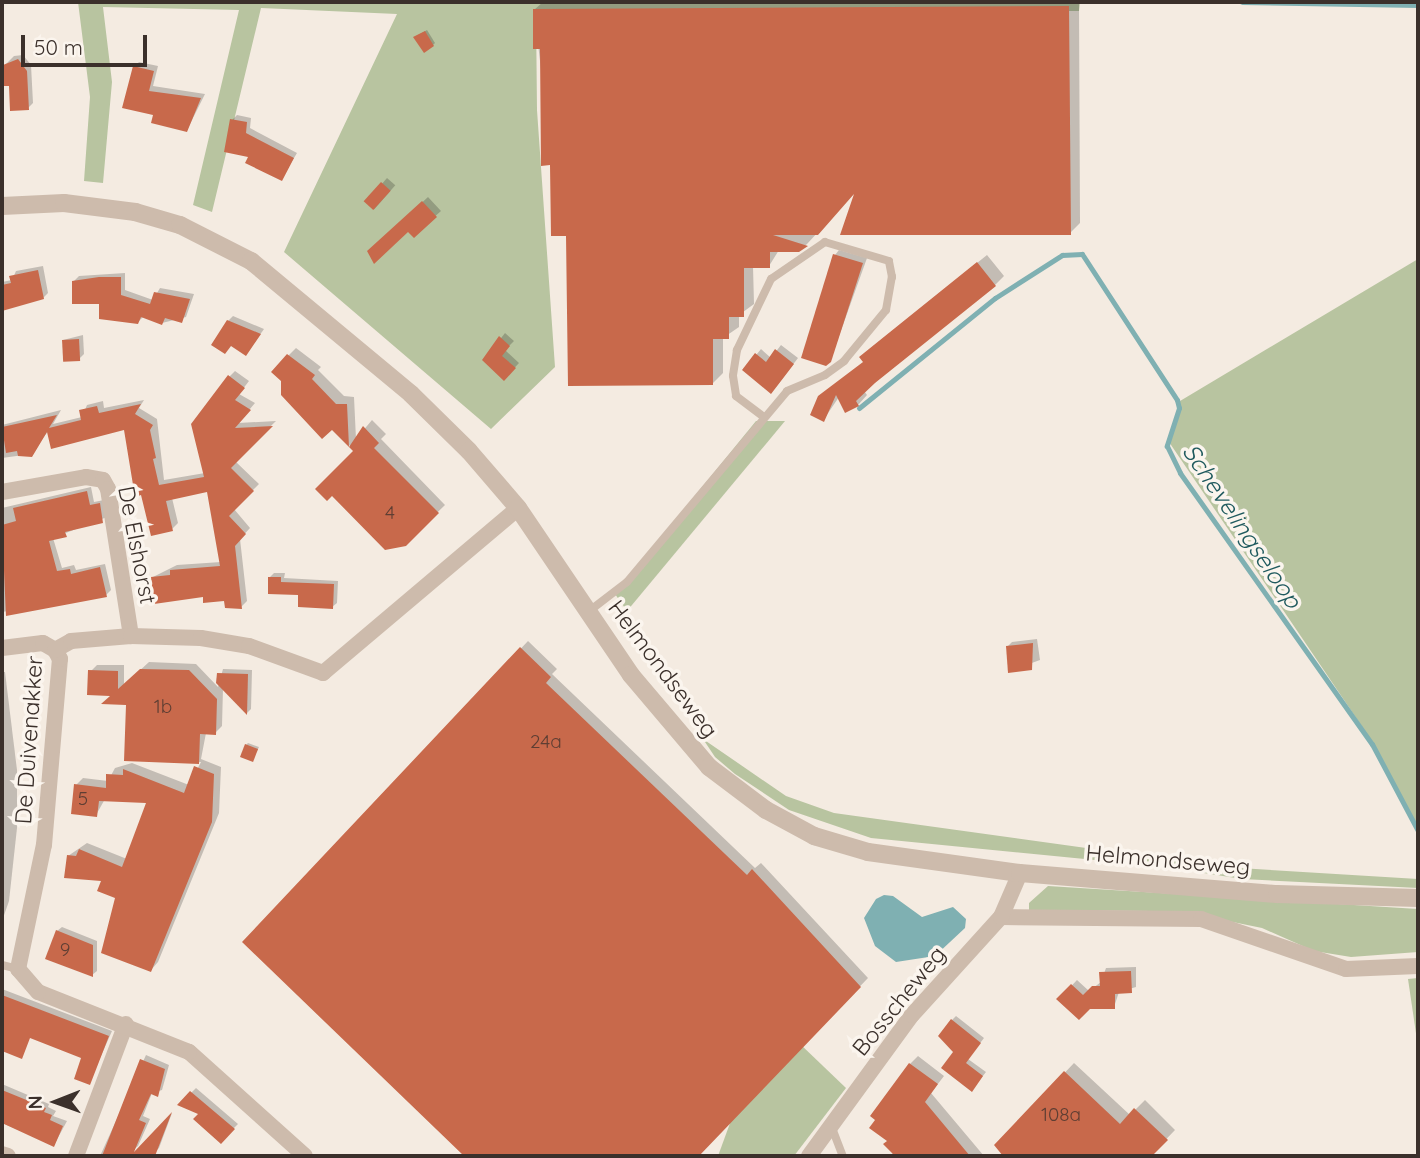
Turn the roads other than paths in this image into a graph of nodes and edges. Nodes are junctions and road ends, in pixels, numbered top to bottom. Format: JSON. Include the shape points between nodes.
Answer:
{"nodes":[{"id":1,"x":2,"y":206,"type":"edge"},
{"id":2,"x":763,"y":416,"type":"junction"},
{"id":3,"x":2,"y":492,"type":"edge"},
{"id":4,"x":518,"y":508,"type":"junction"},
{"id":5,"x":588,"y":612,"type":"junction"},
{"id":6,"x":131,"y":636,"type":"junction"},
{"id":7,"x":2,"y":648,"type":"edge"},
{"id":8,"x":55,"y":650,"type":"junction"},
{"id":9,"x":1020,"y":873,"type":"junction"},
{"id":10,"x":1418,"y":898,"type":"edge"},
{"id":11,"x":1001,"y":917,"type":"junction"},
{"id":12,"x":1418,"y":966,"type":"edge"},
{"id":13,"x":10,"y":967,"type":"edge"},
{"id":14,"x":126,"y":1024,"type":"junction"},
{"id":15,"x":832,"y":1128,"type":"junction"},
{"id":16,"x":2,"y":1154,"type":"edge"},
{"id":17,"x":8,"y":1156,"type":"edge"},
{"id":18,"x":76,"y":1156,"type":"edge"},
{"id":19,"x":305,"y":1156,"type":"edge"},
{"id":20,"x":809,"y":1156,"type":"edge"},
{"id":21,"x":843,"y":1156,"type":"edge"}],
"edges":[{"from":1,"to":4,"type":"street","name":"Helmondseweg","via":[[64,203],[135,212],[180,225],[251,261],[411,394]]},
{"from":2,"to":2,"type":"lane","via":[[787,391],[825,375],[844,361],[886,310],[892,277],[889,261],[825,242],[771,279],[737,350],[733,376],[736,396]]},
{"from":2,"to":5,"type":"lane","via":[[626,582]]},
{"from":3,"to":6,"type":"street","name":"De Elshorst","via":[[86,477],[103,480]]},
{"from":4,"to":5,"type":"street","name":"Helmondseweg"},
{"from":4,"to":6,"type":"street","name":"De Duivenakker","via":[[323,673],[249,646],[201,638]]},
{"from":5,"to":9,"type":"street","name":"Helmondseweg","via":[[674,731],[709,767],[766,810],[814,835],[868,852]]},
{"from":6,"to":8,"type":"street","name":"De Duivenakker","via":[[71,641]]},
{"from":7,"to":8,"type":"street","via":[[43,643]]},
{"from":8,"to":13,"type":"street","name":"De Duivenakker","via":[[61,659],[44,845]]},
{"from":9,"to":10,"type":"street","name":"Helmondseweg","via":[[1277,894]]},
{"from":9,"to":11,"type":"street","name":"Bosscheweg"},
{"from":11,"to":12,"type":"street","via":[[1201,919],[1346,969]]},
{"from":11,"to":15,"type":"street","name":"Bosscheweg","via":[[912,1015]]},
{"from":13,"to":14,"type":"street","name":"De Duivenakker","via":[[38,992]]},
{"from":14,"to":18,"type":"street"},
{"from":14,"to":19,"type":"street","name":"De Duivenakker","via":[[189,1052]]},
{"from":15,"to":20,"type":"street","name":"Bosscheweg"},
{"from":15,"to":21,"type":"lane"},
{"from":16,"to":17,"type":"street"}]}
